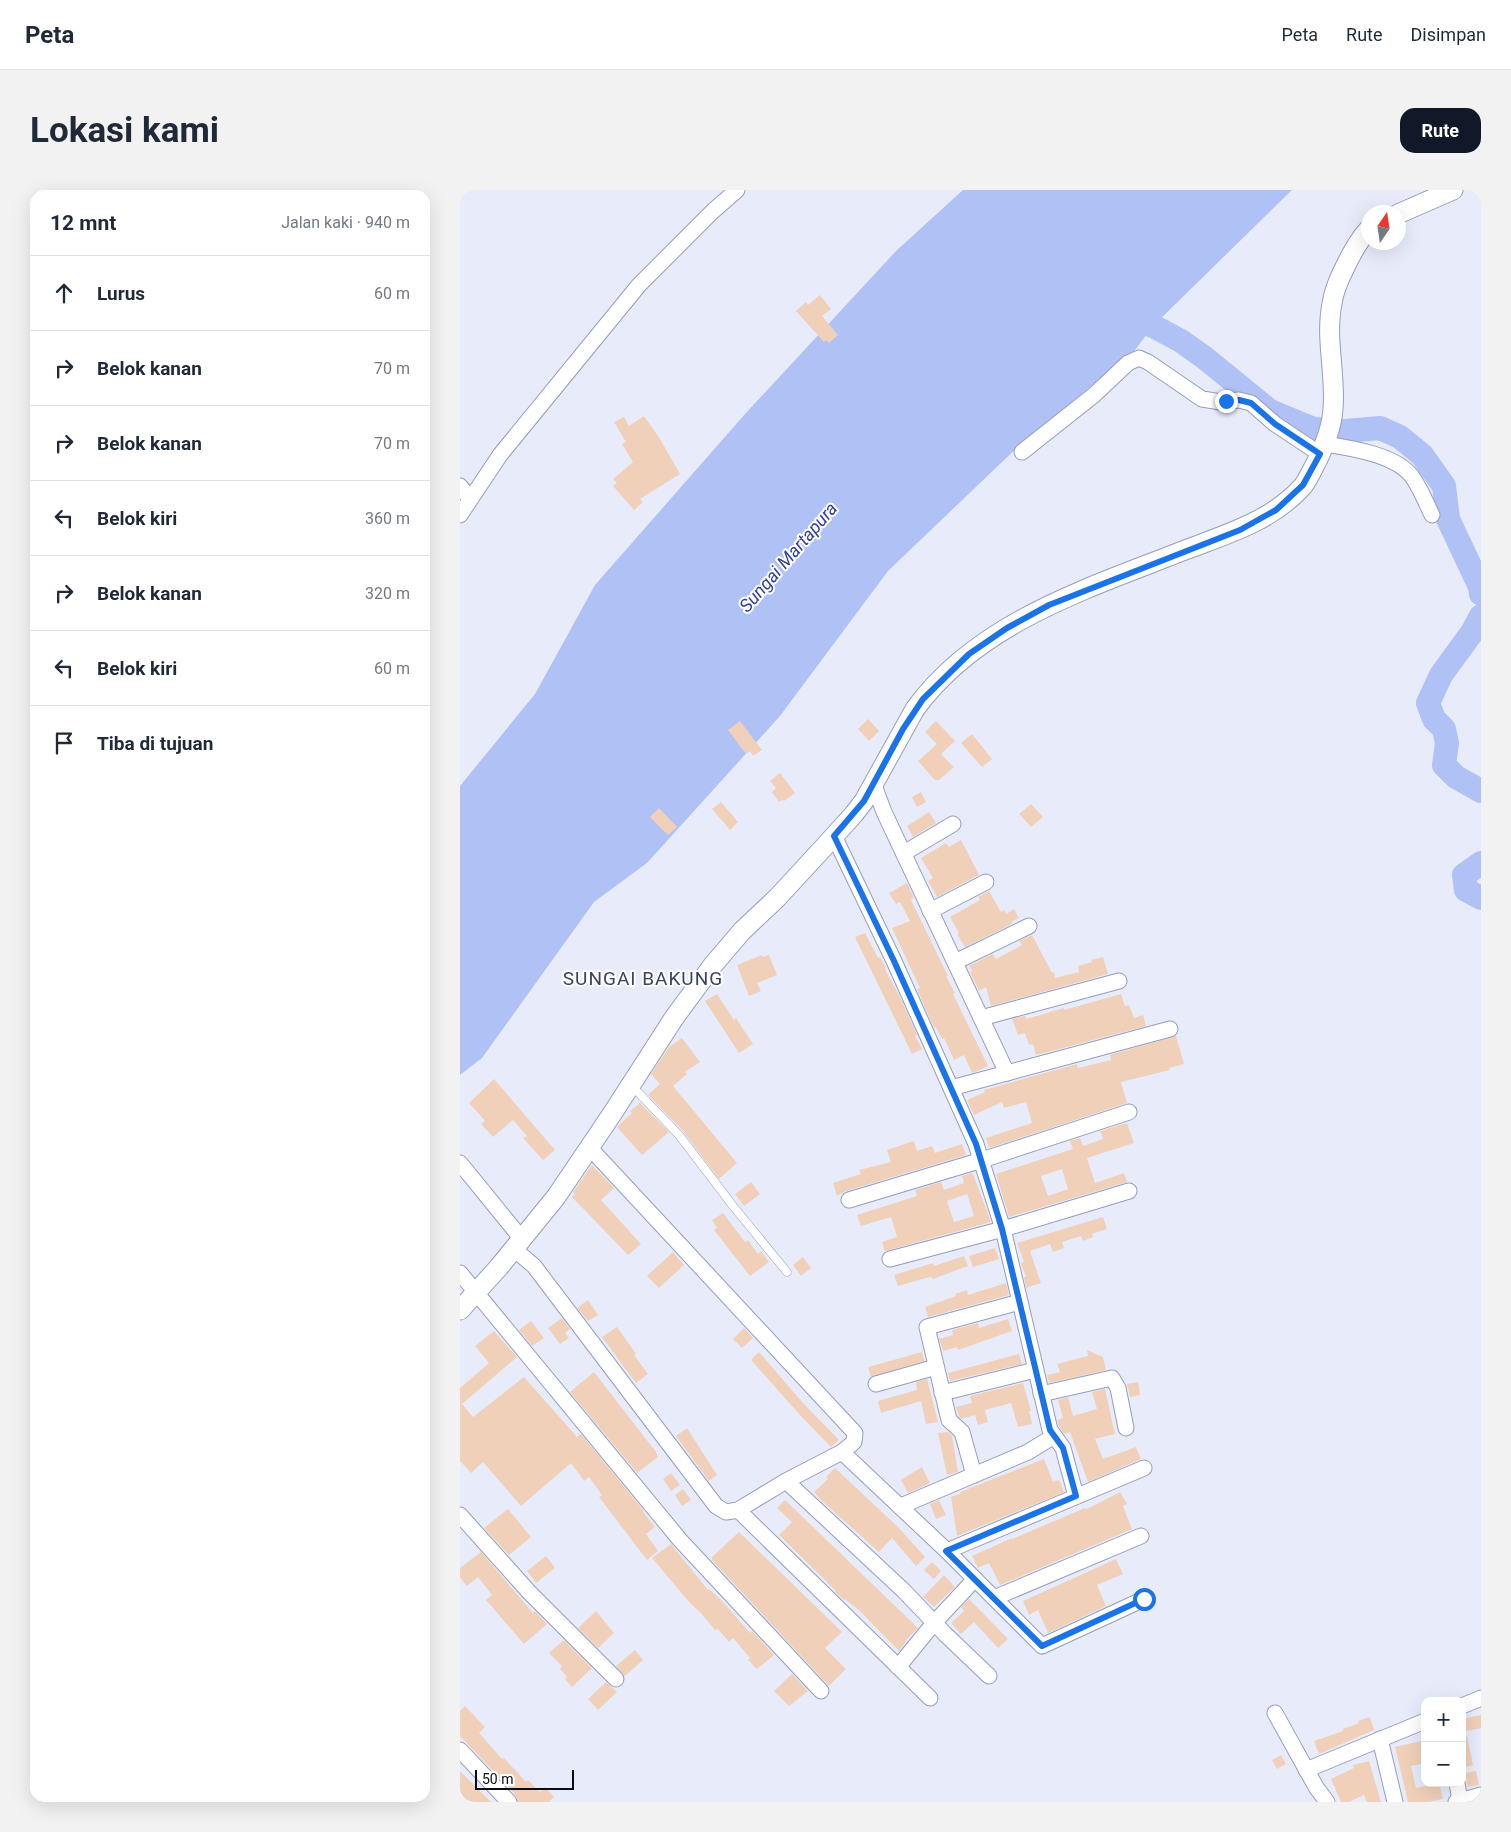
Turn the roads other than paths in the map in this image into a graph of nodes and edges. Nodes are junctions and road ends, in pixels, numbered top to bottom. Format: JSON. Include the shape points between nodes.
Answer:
{"nodes":[{"id":1,"x":737,"y":190,"type":"edge"},
{"id":2,"x":1453,"y":190,"type":"edge"},
{"id":3,"x":1406,"y":211,"type":"edge"},
{"id":4,"x":1361,"y":238,"type":"edge"},
{"id":5,"x":1324,"y":444,"type":"junction"},
{"id":6,"x":1022,"y":452,"type":"dead end"},
{"id":7,"x":460,"y":486,"type":"edge"},
{"id":8,"x":470,"y":499,"type":"junction"},
{"id":9,"x":460,"y":515,"type":"edge"},
{"id":10,"x":1432,"y":515,"type":"dead end"},
{"id":11,"x":873,"y":783,"type":"junction"},
{"id":12,"x":953,"y":824,"type":"dead end"},
{"id":13,"x":834,"y":836,"type":"junction"},
{"id":14,"x":904,"y":853,"type":"junction"},
{"id":15,"x":986,"y":882,"type":"dead end"},
{"id":16,"x":930,"y":910,"type":"junction"},
{"id":17,"x":1029,"y":926,"type":"dead end"},
{"id":18,"x":955,"y":962,"type":"junction"},
{"id":19,"x":1119,"y":981,"type":"dead end"},
{"id":20,"x":981,"y":1018,"type":"junction"},
{"id":21,"x":1170,"y":1029,"type":"dead end"},
{"id":22,"x":1007,"y":1073,"type":"junction"},
{"id":23,"x":631,"y":1085,"type":"junction"},
{"id":24,"x":952,"y":1088,"type":"junction"},
{"id":25,"x":1129,"y":1112,"type":"dead end"},
{"id":26,"x":589,"y":1147,"type":"junction"},
{"id":27,"x":982,"y":1160,"type":"junction"},
{"id":28,"x":460,"y":1163,"type":"edge"},
{"id":29,"x":1129,"y":1190,"type":"dead end"},
{"id":30,"x":849,"y":1200,"type":"dead end"},
{"id":31,"x":1002,"y":1229,"type":"junction"},
{"id":32,"x":517,"y":1243,"type":"junction"},
{"id":33,"x":890,"y":1259,"type":"dead end"},
{"id":34,"x":788,"y":1272,"type":"dead end"},
{"id":35,"x":460,"y":1273,"type":"edge"},
{"id":36,"x":476,"y":1293,"type":"junction"},
{"id":37,"x":1020,"y":1302,"type":"junction"},
{"id":38,"x":460,"y":1310,"type":"edge"},
{"id":39,"x":936,"y":1366,"type":"junction"},
{"id":40,"x":1035,"y":1370,"type":"junction"},
{"id":41,"x":876,"y":1384,"type":"dead end"},
{"id":42,"x":942,"y":1393,"type":"junction"},
{"id":43,"x":1041,"y":1394,"type":"junction"},
{"id":44,"x":1126,"y":1428,"type":"dead end"},
{"id":45,"x":1054,"y":1436,"type":"junction"},
{"id":46,"x":842,"y":1452,"type":"junction"},
{"id":47,"x":1144,"y":1468,"type":"dead end"},
{"id":48,"x":974,"y":1475,"type":"junction"},
{"id":49,"x":786,"y":1481,"type":"junction"},
{"id":50,"x":1076,"y":1496,"type":"junction"},
{"id":51,"x":901,"y":1506,"type":"junction"},
{"id":52,"x":738,"y":1510,"type":"junction"},
{"id":53,"x":460,"y":1516,"type":"edge"},
{"id":54,"x":1141,"y":1536,"type":"dead end"},
{"id":55,"x":946,"y":1551,"type":"junction"},
{"id":56,"x":975,"y":1580,"type":"junction"},
{"id":57,"x":994,"y":1598,"type":"junction"},
{"id":58,"x":1144,"y":1599,"type":"dead end"},
{"id":59,"x":934,"y":1622,"type":"junction"},
{"id":60,"x":898,"y":1667,"type":"junction"},
{"id":61,"x":989,"y":1676,"type":"dead end"},
{"id":62,"x":616,"y":1679,"type":"dead end"},
{"id":63,"x":822,"y":1691,"type":"dead end"},
{"id":64,"x":930,"y":1698,"type":"dead end"},
{"id":65,"x":1481,"y":1698,"type":"edge"},
{"id":66,"x":1466,"y":1704,"type":"edge"},
{"id":67,"x":1275,"y":1713,"type":"dead end"},
{"id":68,"x":1421,"y":1723,"type":"edge"},
{"id":69,"x":1380,"y":1739,"type":"junction"},
{"id":70,"x":460,"y":1750,"type":"edge"},
{"id":71,"x":1306,"y":1770,"type":"junction"},
{"id":72,"x":1456,"y":1787,"type":"edge"},
{"id":73,"x":1481,"y":1796,"type":"edge"},
{"id":74,"x":1458,"y":1801,"type":"edge"},
{"id":75,"x":509,"y":1802,"type":"edge"},
{"id":76,"x":1327,"y":1802,"type":"edge"},
{"id":77,"x":1395,"y":1802,"type":"edge"}],
"edges":[{"from":1,"to":8,"type":"street","via":[[639,285],[500,454]]},
{"from":2,"to":3,"type":"street"},
{"from":4,"to":5,"type":"street","via":[[1339,278],[1332,304],[1333,410]]},
{"from":5,"to":6,"type":"street","via":[[1275,424],[1251,403],[1202,399],[1139,358],[1128,363],[1094,395]]},
{"from":5,"to":10,"type":"street","via":[[1366,453],[1403,468],[1415,481]]},
{"from":5,"to":11,"type":"street","via":[[1303,485],[1276,510],[1240,530],[1049,605],[969,654],[923,699]]},
{"from":7,"to":8,"type":"street"},
{"from":8,"to":9,"type":"street"},
{"from":11,"to":13,"type":"street","via":[[864,801]]},
{"from":11,"to":14,"type":"street"},
{"from":12,"to":14,"type":"street"},
{"from":13,"to":23,"type":"street","via":[[713,965]]},
{"from":13,"to":24,"type":"street"},
{"from":14,"to":16,"type":"street"},
{"from":15,"to":16,"type":"street"},
{"from":16,"to":18,"type":"street"},
{"from":17,"to":18,"type":"street"},
{"from":18,"to":20,"type":"street"},
{"from":19,"to":20,"type":"street"},
{"from":20,"to":22,"type":"street"},
{"from":21,"to":22,"type":"street"},
{"from":22,"to":24,"type":"street"},
{"from":23,"to":26,"type":"street"},
{"from":23,"to":34,"type":"lane","via":[[679,1135]]},
{"from":24,"to":27,"type":"street"},
{"from":25,"to":27,"type":"street"},
{"from":26,"to":32,"type":"street","via":[[556,1197]]},
{"from":26,"to":46,"type":"street","via":[[855,1433],[854,1442]]},
{"from":27,"to":30,"type":"street"},
{"from":27,"to":31,"type":"street"},
{"from":28,"to":32,"type":"street"},
{"from":29,"to":31,"type":"street"},
{"from":31,"to":33,"type":"street"},
{"from":31,"to":37,"type":"street"},
{"from":32,"to":36,"type":"street"},
{"from":32,"to":52,"type":"street","via":[[716,1506],[726,1512]]},
{"from":35,"to":36,"type":"street"},
{"from":36,"to":38,"type":"street"},
{"from":36,"to":63,"type":"street","via":[[680,1540]]},
{"from":37,"to":39,"type":"street","via":[[927,1327]]},
{"from":37,"to":40,"type":"street"},
{"from":39,"to":41,"type":"street"},
{"from":39,"to":42,"type":"street"},
{"from":40,"to":42,"type":"street"},
{"from":40,"to":43,"type":"street"},
{"from":42,"to":48,"type":"street","via":[[948,1420],[962,1432]]},
{"from":43,"to":44,"type":"street","via":[[1112,1378],[1118,1388]]},
{"from":43,"to":45,"type":"street"},
{"from":45,"to":48,"type":"street","via":[[1028,1452]]},
{"from":45,"to":50,"type":"street","via":[[1063,1448]]},
{"from":46,"to":49,"type":"street"},
{"from":46,"to":51,"type":"street"},
{"from":47,"to":50,"type":"street"},
{"from":48,"to":51,"type":"street"},
{"from":49,"to":52,"type":"street"},
{"from":49,"to":59,"type":"street"},
{"from":50,"to":55,"type":"street"},
{"from":51,"to":55,"type":"street"},
{"from":52,"to":60,"type":"street"},
{"from":53,"to":62,"type":"street","via":[[529,1592]]},
{"from":54,"to":57,"type":"street"},
{"from":55,"to":56,"type":"street"},
{"from":56,"to":57,"type":"street"},
{"from":56,"to":59,"type":"street"},
{"from":57,"to":58,"type":"street","via":[[1042,1646]]},
{"from":59,"to":60,"type":"street"},
{"from":59,"to":61,"type":"street"},
{"from":60,"to":64,"type":"street"},
{"from":65,"to":66,"type":"street"},
{"from":67,"to":71,"type":"street"},
{"from":68,"to":69,"type":"street"},
{"from":69,"to":71,"type":"street"},
{"from":69,"to":77,"type":"street"},
{"from":70,"to":75,"type":"street"},
{"from":71,"to":76,"type":"street"},
{"from":72,"to":74,"type":"street"},
{"from":73,"to":74,"type":"street"}]}
